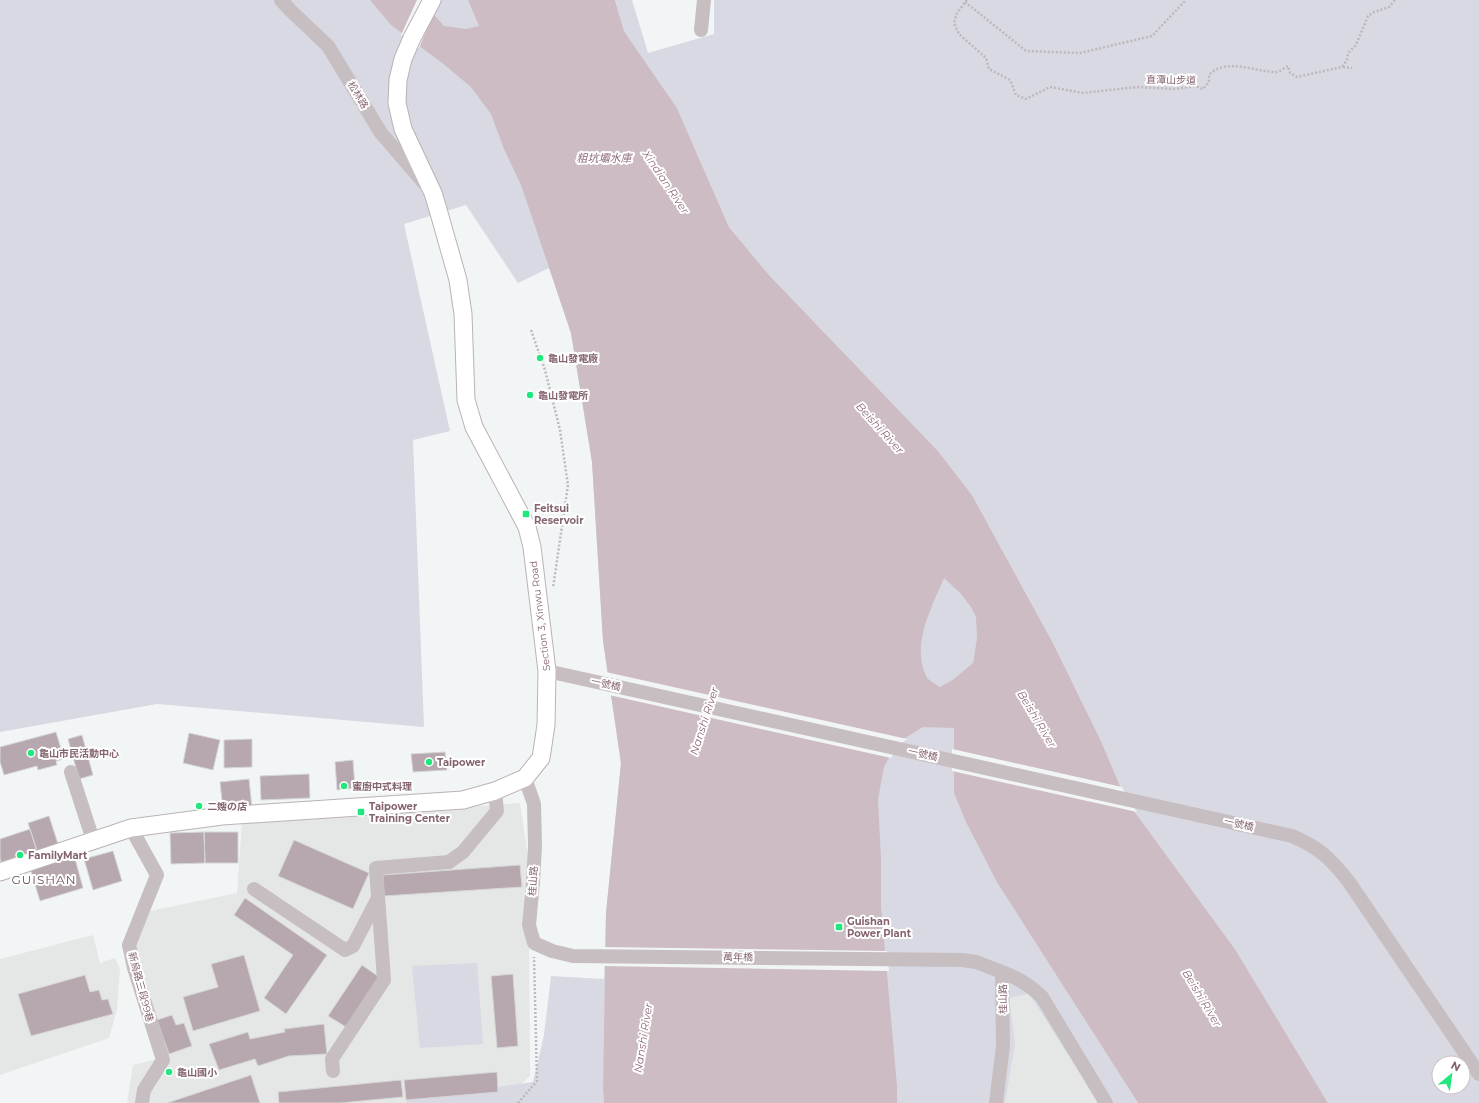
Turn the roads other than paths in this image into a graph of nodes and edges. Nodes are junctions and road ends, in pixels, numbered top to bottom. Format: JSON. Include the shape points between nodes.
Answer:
{"nodes":[{"id":1,"x":281,"y":0,"type":"edge"},
{"id":2,"x":432,"y":0,"type":"edge"},
{"id":3,"x":704,"y":0,"type":"edge"},
{"id":4,"x":701,"y":30,"type":"dead end"},
{"id":5,"x":433,"y":193,"type":"junction"},
{"id":6,"x":547,"y":671,"type":"junction"},
{"id":7,"x":71,"y":772,"type":"dead end"},
{"id":8,"x":525,"y":778,"type":"junction"},
{"id":9,"x":495,"y":791,"type":"junction"},
{"id":10,"x":131,"y":828,"type":"junction"},
{"id":11,"x":93,"y":840,"type":"junction"},
{"id":12,"x":0,"y":872,"type":"edge"},
{"id":13,"x":254,"y":890,"type":"dead end"},
{"id":14,"x":378,"y":898,"type":"junction"},
{"id":15,"x":574,"y":956,"type":"joint"},
{"id":16,"x":903,"y":959,"type":"joint"},
{"id":17,"x":1002,"y":972,"type":"junction"},
{"id":18,"x":333,"y":1071,"type":"dead end"},
{"id":19,"x":1479,"y":1074,"type":"edge"},
{"id":20,"x":142,"y":1103,"type":"edge"},
{"id":21,"x":996,"y":1103,"type":"edge"},
{"id":22,"x":1106,"y":1103,"type":"edge"}],
"edges":[{"from":1,"to":5,"type":"street","name":"松林路","via":[[328,46],[381,133]]},
{"from":2,"to":5,"type":"main road","name":"Section 3, Xinwu Road","via":[[403,59],[398,80],[397,103],[403,129]]},
{"from":3,"to":4,"type":"street"},
{"from":5,"to":6,"type":"main road","name":"Section 3, Xinwu Road","via":[[458,280],[463,314],[466,400],[474,427],[527,527],[533,555]]},
{"from":6,"to":8,"type":"main road","name":"Section 3, Xinwu Road","via":[[546,725],[541,758]]},
{"from":6,"to":19,"type":"street","name":"一號橋","via":[[1292,836],[1311,844],[1325,854],[1349,882]]},
{"from":7,"to":11,"type":"street"},
{"from":8,"to":9,"type":"main road","name":"Section 3, Xinwu Road"},
{"from":8,"to":15,"type":"street","name":"桂山路","via":[[534,804],[535,846],[529,925],[534,943],[552,951]]},
{"from":9,"to":10,"type":"main road","name":"Section 3, Xinwu Road","via":[[464,800],[222,816]]},
{"from":9,"to":14,"type":"street","via":[[497,811],[463,852],[449,862],[376,868]]},
{"from":10,"to":11,"type":"main road","name":"Section 3, Xinwu Road"},
{"from":10,"to":20,"type":"street","name":"新烏路三段99巷","via":[[157,875],[129,945],[163,1060],[144,1090]]},
{"from":11,"to":12,"type":"main road","name":"Section 3, Xinwu Road"},
{"from":13,"to":14,"type":"street","via":[[345,950],[353,946]]},
{"from":14,"to":18,"type":"street","via":[[384,980],[332,1059]]},
{"from":15,"to":16,"type":"street","name":"萬年橋"},
{"from":16,"to":17,"type":"street","name":"桂山路","via":[[963,960]]},
{"from":17,"to":21,"type":"street","name":"桂山路","via":[[1004,1046]]},
{"from":17,"to":22,"type":"street","via":[[1033,987],[1042,997]]}]}
